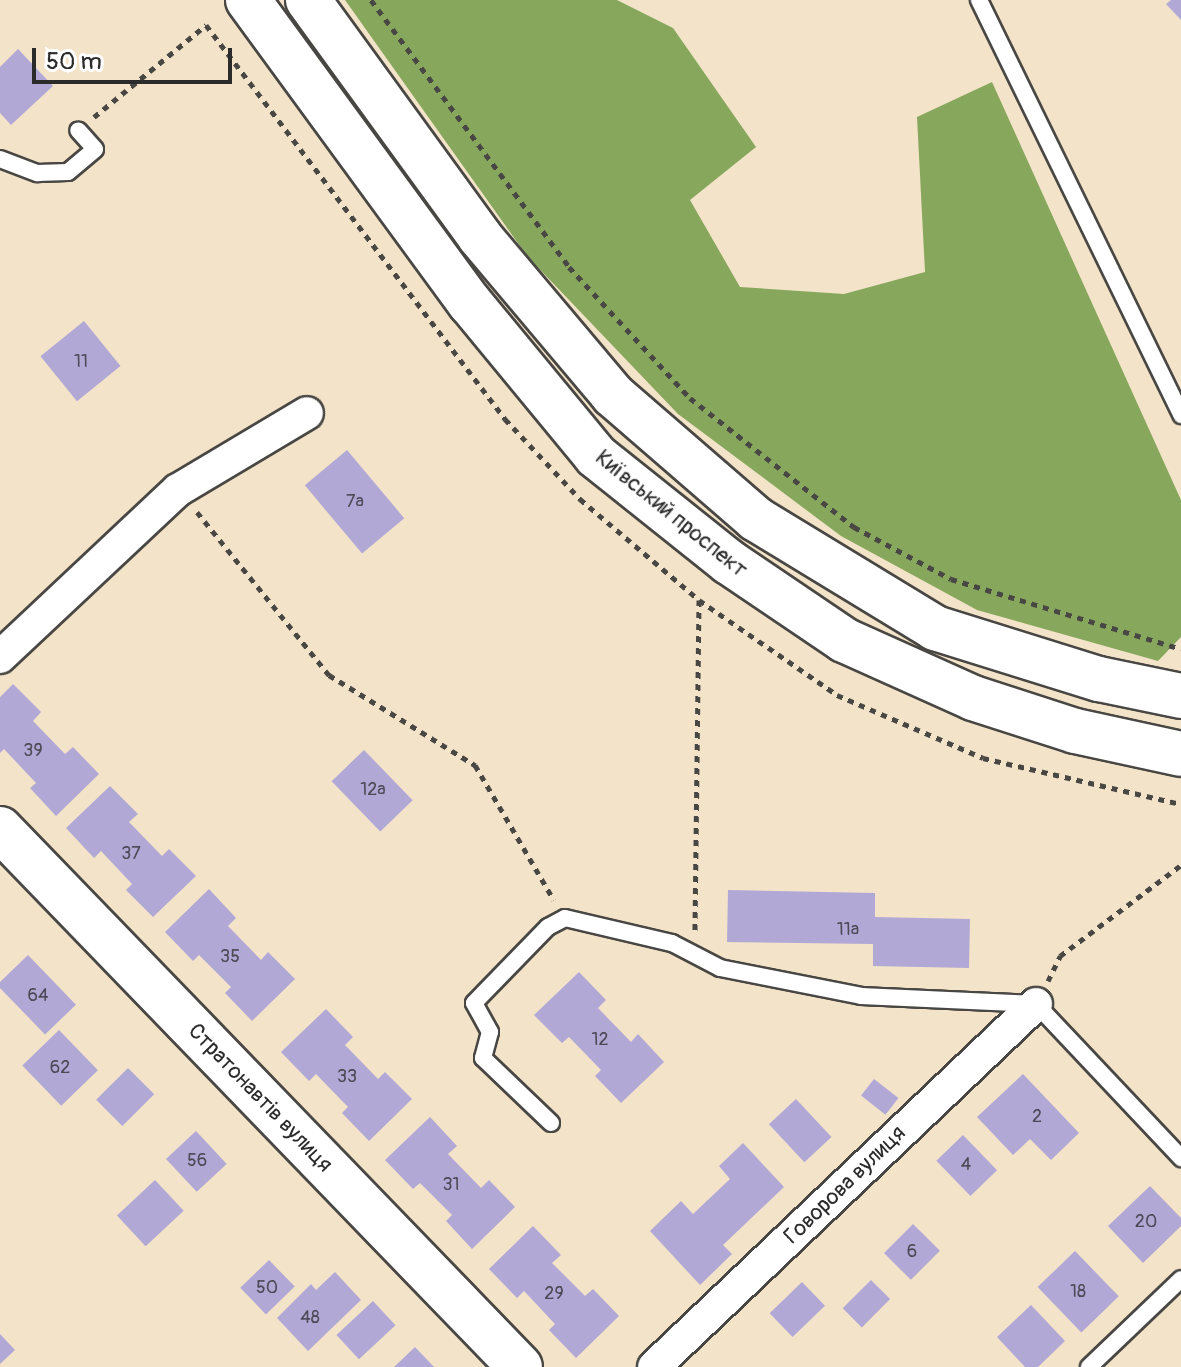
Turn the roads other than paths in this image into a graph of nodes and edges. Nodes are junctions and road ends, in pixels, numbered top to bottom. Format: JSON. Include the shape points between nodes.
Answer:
{"nodes":[{"id":1,"x":248,"y":0,"type":"edge"},
{"id":2,"x":308,"y":0,"type":"edge"},
{"id":3,"x":979,"y":0,"type":"edge"},
{"id":4,"x":78,"y":130,"type":"road end"},
{"id":5,"x":0,"y":159,"type":"edge"},
{"id":6,"x":307,"y":413,"type":"dead end"},
{"id":7,"x":1181,"y":415,"type":"edge"},
{"id":8,"x":0,"y":657,"type":"edge"},
{"id":9,"x":1181,"y":696,"type":"edge"},
{"id":10,"x":1181,"y":754,"type":"edge"},
{"id":11,"x":0,"y":829,"type":"edge"},
{"id":12,"x":1036,"y":1004,"type":"junction"},
{"id":13,"x":551,"y":1123,"type":"dead end"},
{"id":14,"x":1181,"y":1158,"type":"edge"},
{"id":15,"x":1181,"y":1279,"type":"edge"},
{"id":16,"x":520,"y":1367,"type":"edge"},
{"id":17,"x":654,"y":1367,"type":"edge"},
{"id":18,"x":1089,"y":1367,"type":"edge"}],
"edges":[{"from":1,"to":10,"type":"main road","name":"Київський проспект","via":[[470,303],[608,465],[729,562],[844,640],[973,698],[1075,731]]},
{"from":2,"to":9,"type":"main road","via":[[480,237],[613,395],[756,519],[935,628],[1099,679]]},
{"from":3,"to":7,"type":"lane"},
{"from":4,"to":5,"type":"lane","via":[[95,149],[68,172],[37,173]]},
{"from":6,"to":8,"type":"street","via":[[178,490]]},
{"from":11,"to":16,"type":"main road","name":"Стратонавтів вулиця"},
{"from":12,"to":13,"type":"lane","via":[[861,996],[720,968],[672,943],[565,918],[548,927],[474,1003],[490,1032],[483,1058]]},
{"from":12,"to":14,"type":"lane"},
{"from":12,"to":17,"type":"street","name":"Говорова вулиця"},
{"from":15,"to":18,"type":"lane"}]}
